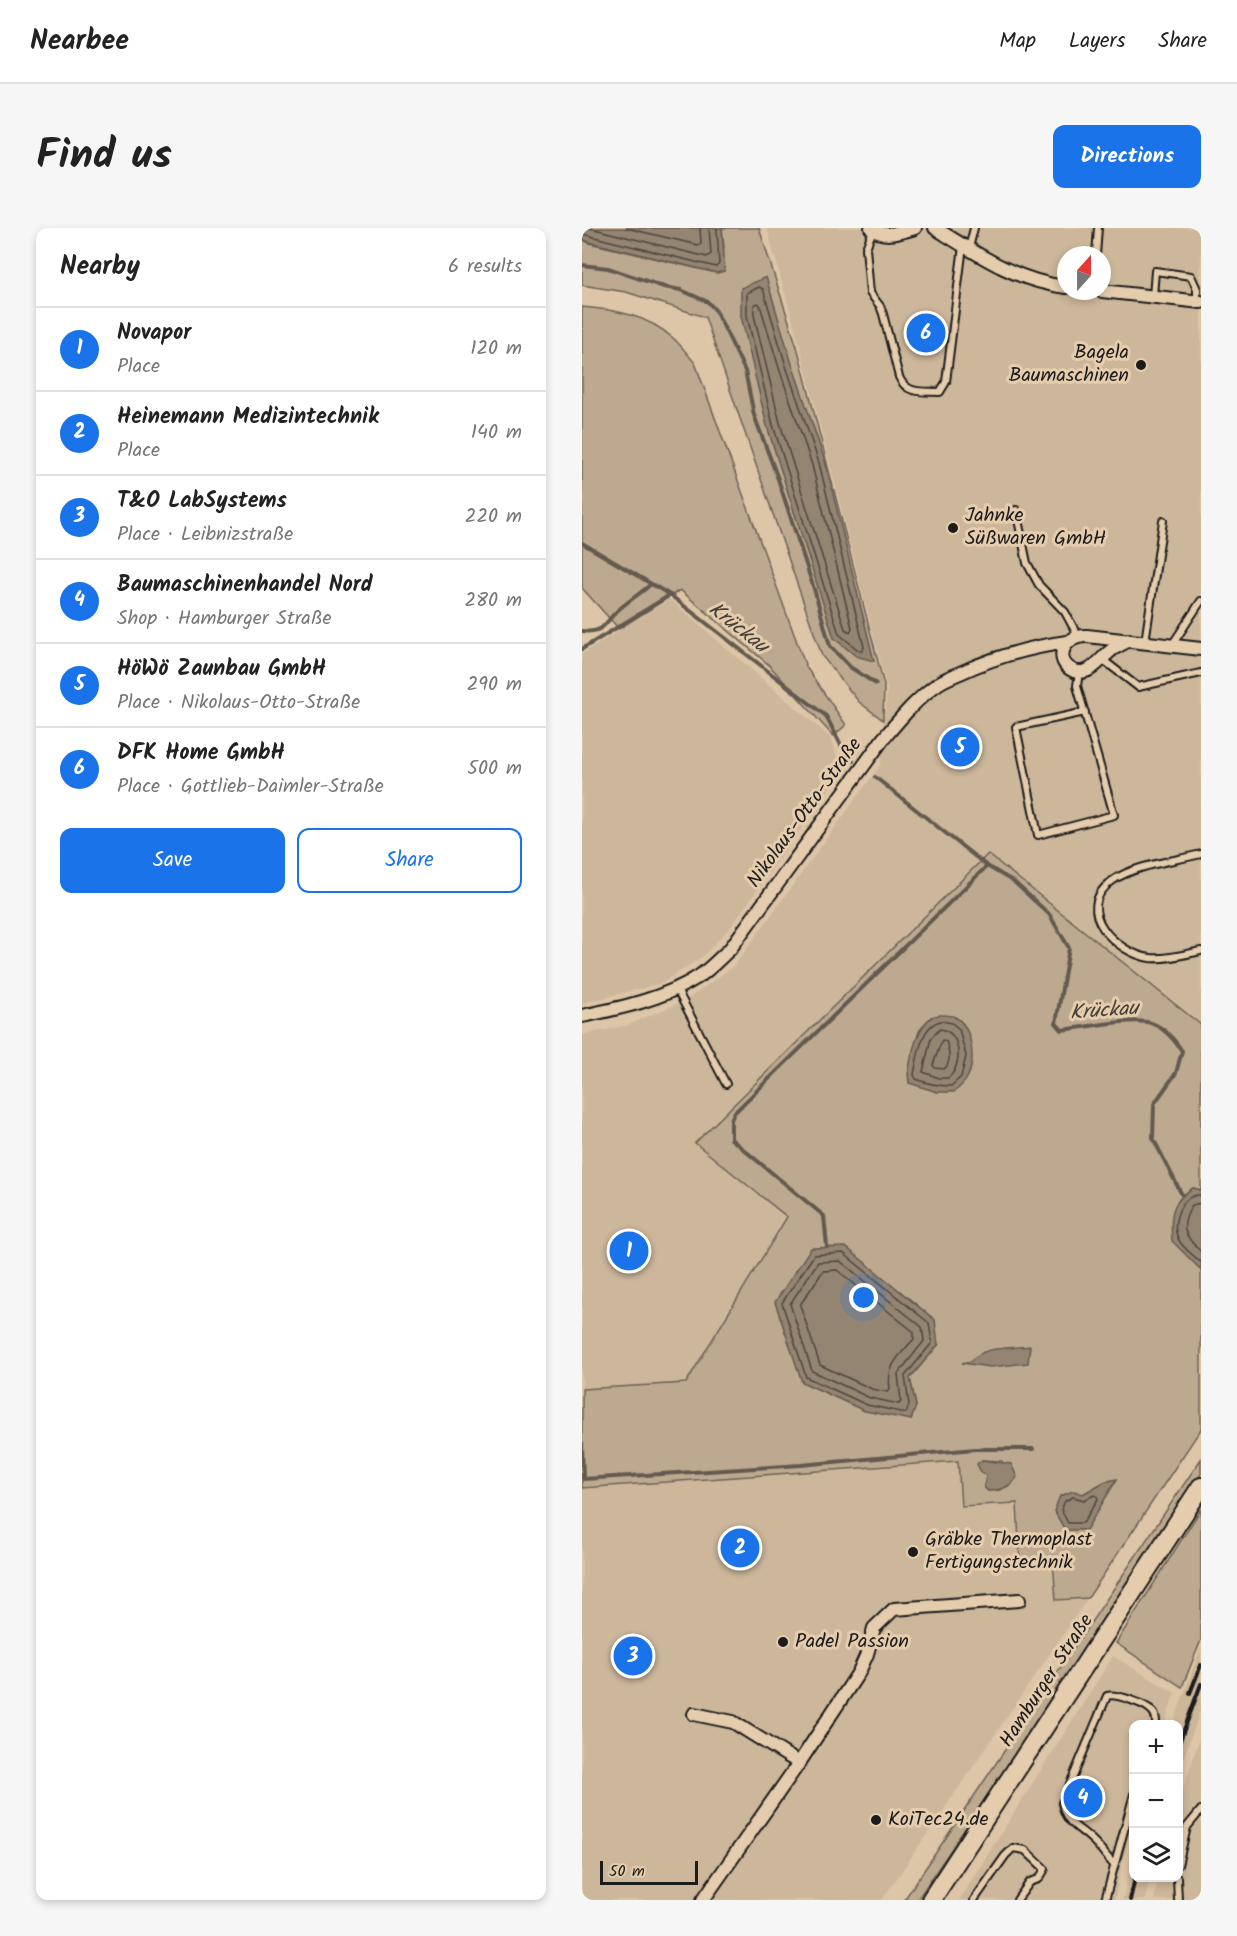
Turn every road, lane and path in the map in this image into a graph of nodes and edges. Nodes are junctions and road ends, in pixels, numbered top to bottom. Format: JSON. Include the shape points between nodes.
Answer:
{"nodes":[{"id":1,"x":915,"y":228,"type":"edge"},
{"id":2,"x":935,"y":228,"type":"edge"},
{"id":3,"x":974,"y":228,"type":"edge"},
{"id":4,"x":1098,"y":228,"type":"edge"},
{"id":5,"x":872,"y":229,"type":"edge"},
{"id":6,"x":1097,"y":246,"type":"edge"},
{"id":7,"x":966,"y":247,"type":"junction"},
{"id":8,"x":1057,"y":285,"type":"edge"},
{"id":9,"x":1111,"y":292,"type":"edge"},
{"id":10,"x":1153,"y":297,"type":"junction"},
{"id":11,"x":1199,"y":302,"type":"edge"},
{"id":12,"x":1016,"y":510,"type":"dead end"},
{"id":13,"x":1163,"y":520,"type":"dead end"},
{"id":14,"x":1201,"y":601,"type":"edge"},
{"id":15,"x":1072,"y":639,"type":"junction"},
{"id":16,"x":1129,"y":640,"type":"junction"},
{"id":17,"x":1145,"y":642,"type":"junction"},
{"id":18,"x":1171,"y":645,"type":"junction"},
{"id":19,"x":1201,"y":649,"type":"edge"},
{"id":20,"x":1102,"y":659,"type":"junction"},
{"id":21,"x":1079,"y":672,"type":"junction"},
{"id":22,"x":1201,"y":673,"type":"edge"},
{"id":23,"x":1085,"y":712,"type":"junction"},
{"id":24,"x":1201,"y":855,"type":"edge"},
{"id":25,"x":1201,"y":951,"type":"edge"},
{"id":26,"x":676,"y":988,"type":"junction"},
{"id":27,"x":582,"y":1016,"type":"edge"},
{"id":28,"x":726,"y":1084,"type":"dead end"},
{"id":29,"x":1201,"y":1487,"type":"edge"},
{"id":30,"x":1019,"y":1600,"type":"dead end"},
{"id":31,"x":694,"y":1714,"type":"dead end"},
{"id":32,"x":1155,"y":1720,"type":"edge"},
{"id":33,"x":799,"y":1763,"type":"junction"},
{"id":34,"x":1201,"y":1810,"type":"edge"},
{"id":35,"x":1129,"y":1812,"type":"edge"},
{"id":36,"x":1183,"y":1846,"type":"edge"},
{"id":37,"x":1114,"y":1864,"type":"junction"},
{"id":38,"x":1177,"y":1882,"type":"edge"},
{"id":39,"x":703,"y":1900,"type":"edge"},
{"id":40,"x":931,"y":1900,"type":"edge"},
{"id":41,"x":974,"y":1900,"type":"edge"},
{"id":42,"x":1017,"y":1900,"type":"edge"},
{"id":43,"x":1105,"y":1900,"type":"edge"},
{"id":44,"x":1178,"y":1900,"type":"edge"}],
"edges":[{"from":1,"to":5,"type":"street","via":[[885,234]]},
{"from":2,"to":7,"type":"street"},
{"from":3,"to":7,"type":"lane"},
{"from":4,"to":6,"type":"lane"},
{"from":5,"to":7,"type":"lane","via":[[866,248],[870,293],[883,314],[899,377],[908,389],[940,392],[946,382]]},
{"from":7,"to":8,"type":"street","via":[[1023,277]]},
{"from":9,"to":10,"type":"street"},
{"from":10,"to":11,"type":"street"},
{"from":10,"to":11,"type":"lane","via":[[1155,271],[1191,276]]},
{"from":12,"to":15,"type":"lane","via":[[1027,563],[1039,585],[1065,612]]},
{"from":13,"to":17,"type":"lane"},
{"from":14,"to":18,"type":"lane"},
{"from":15,"to":16,"type":"street","name":"Nikolaus-Otto-Straße"},
{"from":15,"to":21,"type":"street","via":[[1064,647],[1063,659],[1070,669]]},
{"from":15,"to":26,"type":"street","name":"Nikolaus-Otto-Straße","via":[[978,665],[940,682],[905,712],[730,949],[698,977]]},
{"from":16,"to":17,"type":"street","name":"Nikolaus-Otto-Straße"},
{"from":16,"to":20,"type":"street"},
{"from":17,"to":18,"type":"street","name":"Nikolaus-Otto-Straße"},
{"from":18,"to":19,"type":"street","name":"Nikolaus-Otto-Straße"},
{"from":20,"to":21,"type":"street","via":[[1088,671]]},
{"from":20,"to":22,"type":"lane","via":[[1138,687]]},
{"from":21,"to":23,"type":"lane","via":[[1077,686]]},
{"from":23,"to":23,"type":"lane","via":[[1114,815],[1038,835],[1016,727]]},
{"from":24,"to":25,"type":"lane","via":[[1124,875],[1102,892],[1097,905],[1098,919],[1106,934],[1135,954],[1153,958]]},
{"from":26,"to":27,"type":"street","name":"Nikolaus-Otto-Straße","via":[[637,1005]]},
{"from":26,"to":28,"type":"lane"},
{"from":29,"to":40,"type":"main road","name":"Hamburger Straße"},
{"from":30,"to":33,"type":"street","via":[[894,1609],[874,1628],[859,1672]]},
{"from":31,"to":33,"type":"street","via":[[734,1722]]},
{"from":32,"to":37,"type":"lane","via":[[1148,1707],[1115,1694],[1107,1696],[1062,1803],[1072,1824]]},
{"from":33,"to":39,"type":"street"},
{"from":34,"to":36,"type":"lane","via":[[1187,1827]]},
{"from":35,"to":37,"type":"lane"},
{"from":37,"to":43,"type":"lane"},
{"from":38,"to":44,"type":"lane"},
{"from":41,"to":42,"type":"lane","via":[[1009,1851],[1020,1848],[1045,1869]]}]}
